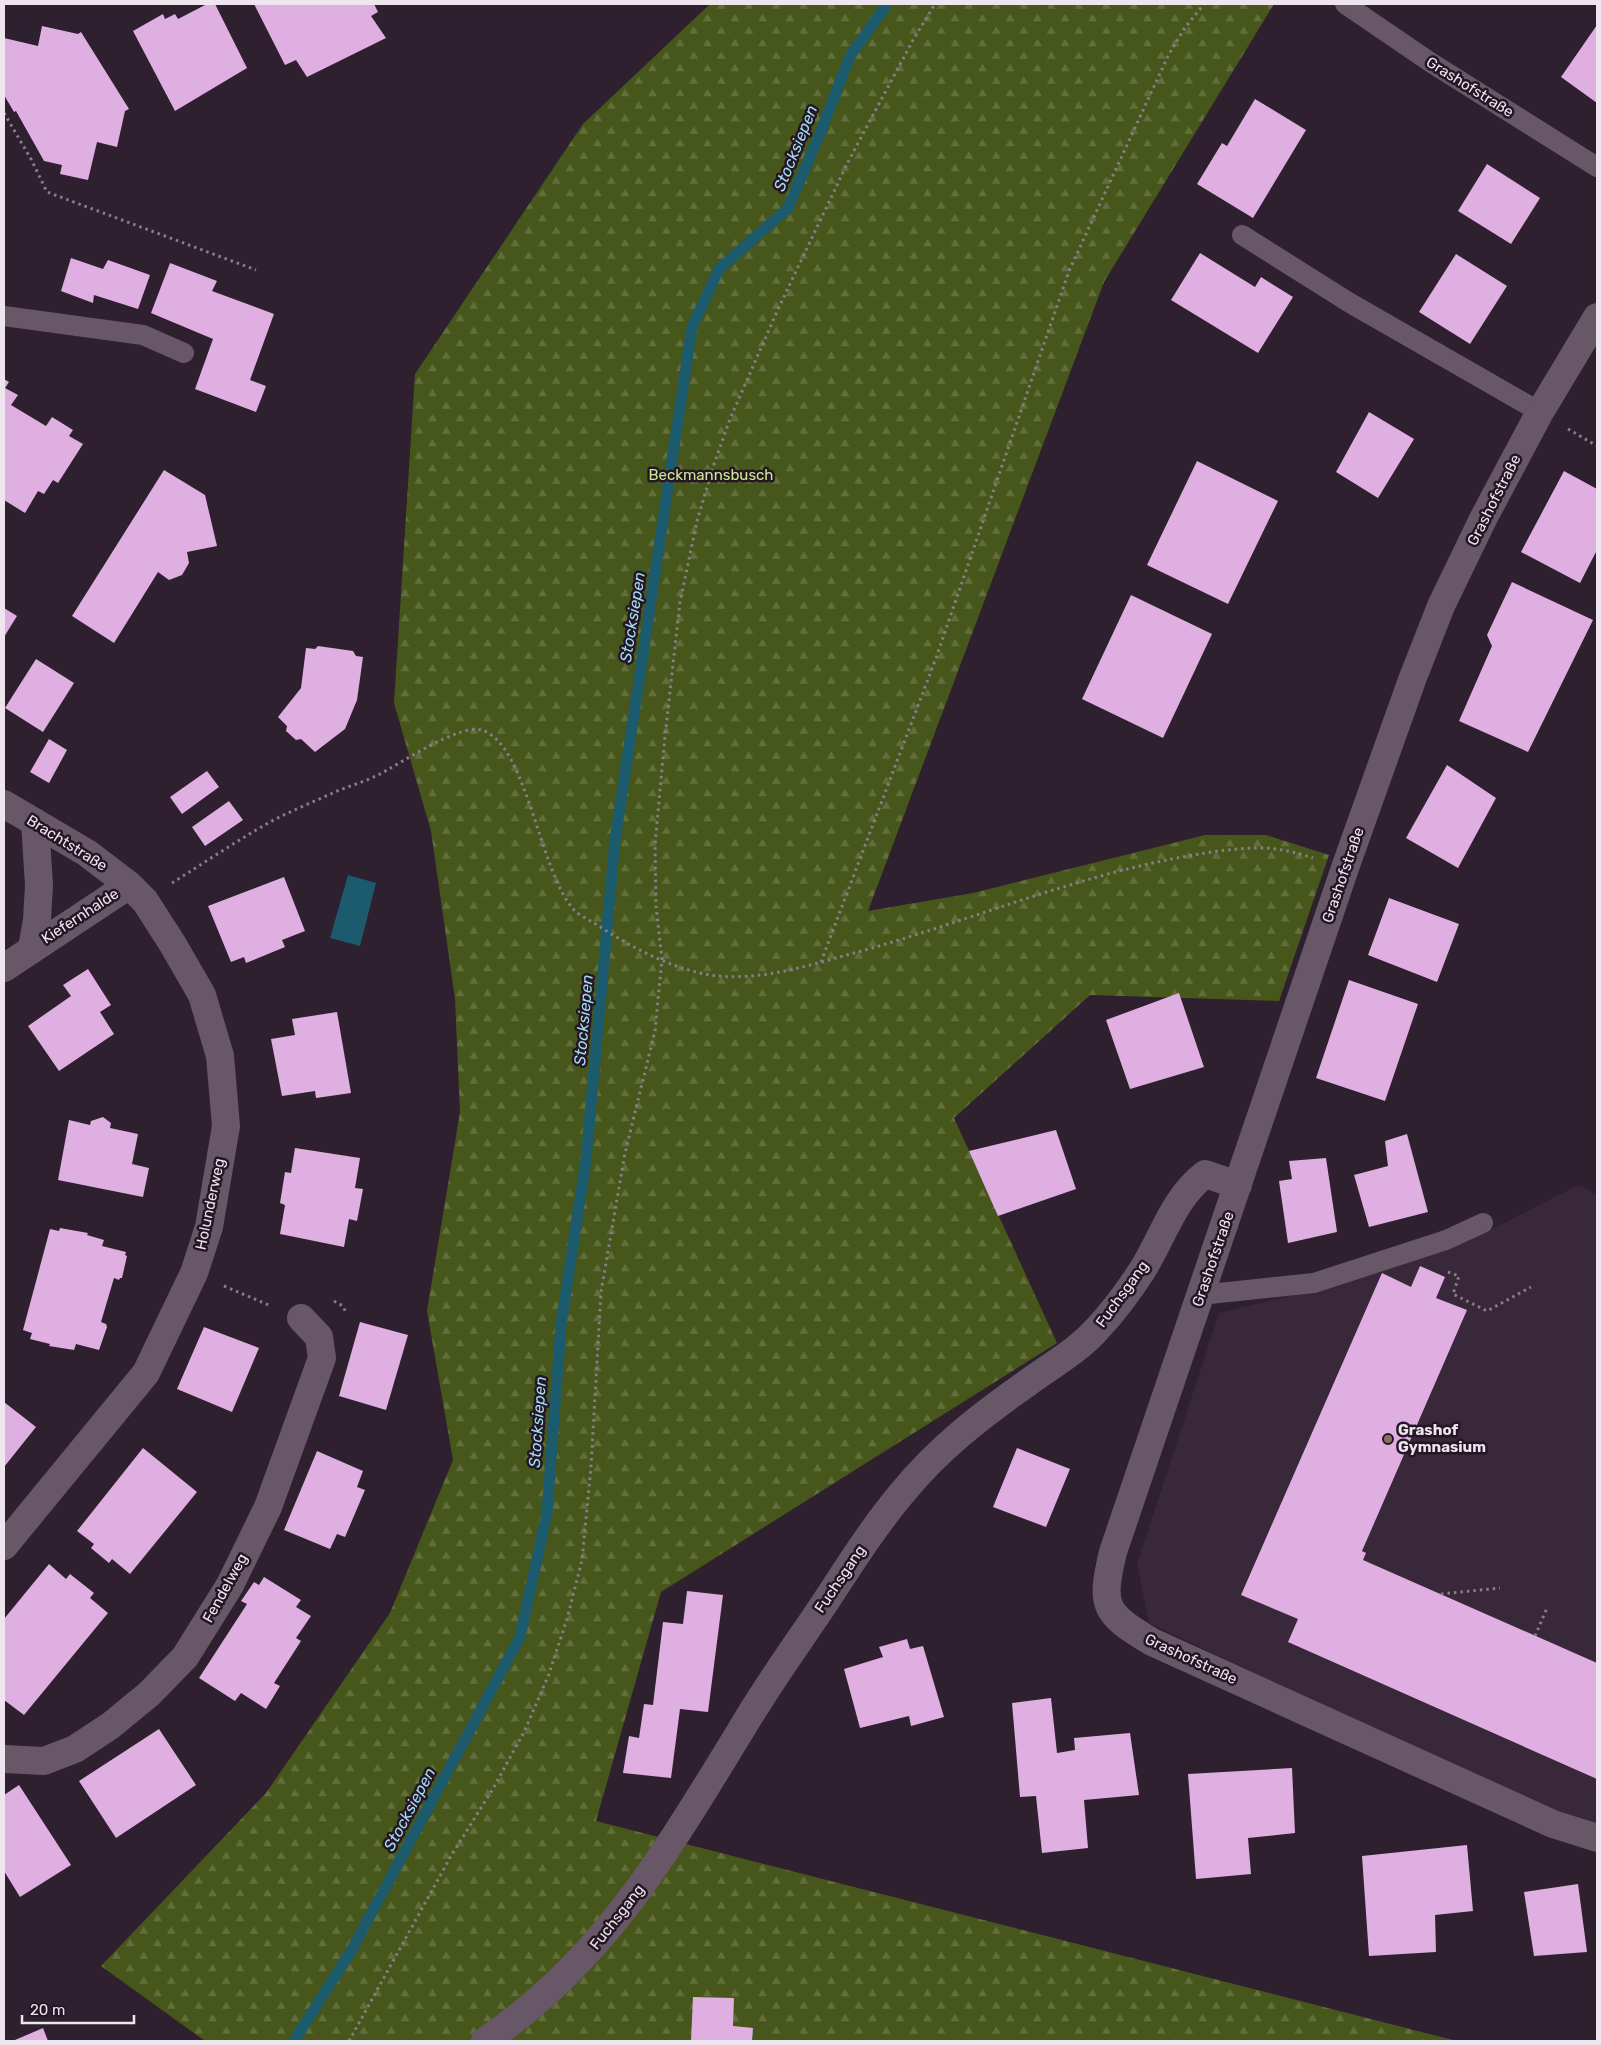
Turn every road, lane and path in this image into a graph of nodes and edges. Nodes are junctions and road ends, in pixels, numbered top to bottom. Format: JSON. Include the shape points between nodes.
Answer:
{"nodes":[{"id":1,"x":935,"y":4,"type":"edge"},
{"id":2,"x":1204,"y":4,"type":"edge"},
{"id":3,"x":1345,"y":4,"type":"edge"},
{"id":4,"x":4,"y":113,"type":"edge"},
{"id":5,"x":1597,"y":166,"type":"edge"},
{"id":6,"x":1242,"y":236,"type":"dead end"},
{"id":7,"x":256,"y":270,"type":"dead end"},
{"id":8,"x":4,"y":316,"type":"edge"},
{"id":9,"x":1597,"y":317,"type":"edge"},
{"id":10,"x":184,"y":353,"type":"dead end"},
{"id":11,"x":1540,"y":412,"type":"junction"},
{"id":12,"x":4,"y":804,"type":"edge"},
{"id":13,"x":36,"y":822,"type":"junction"},
{"id":14,"x":1344,"y":868,"type":"junction"},
{"id":15,"x":137,"y":893,"type":"junction"},
{"id":16,"x":32,"y":948,"type":"junction"},
{"id":17,"x":662,"y":959,"type":"junction"},
{"id":18,"x":821,"y":962,"type":"junction"},
{"id":19,"x":4,"y":968,"type":"edge"},
{"id":20,"x":1238,"y":1184,"type":"junction"},
{"id":21,"x":1483,"y":1223,"type":"dead end"},
{"id":22,"x":1449,"y":1272,"type":"dead end"},
{"id":23,"x":194,"y":1273,"type":"junction"},
{"id":24,"x":1531,"y":1287,"type":"dead end"},
{"id":25,"x":1200,"y":1295,"type":"junction"},
{"id":26,"x":301,"y":1318,"type":"joint"},
{"id":27,"x":4,"y":1546,"type":"edge"},
{"id":28,"x":1500,"y":1588,"type":"dead end"},
{"id":29,"x":1441,"y":1594,"type":"dead end"},
{"id":30,"x":1547,"y":1608,"type":"dead end"},
{"id":31,"x":1535,"y":1636,"type":"dead end"},
{"id":32,"x":4,"y":1759,"type":"edge"},
{"id":33,"x":1597,"y":1838,"type":"edge"},
{"id":34,"x":350,"y":2041,"type":"edge"},
{"id":35,"x":485,"y":2041,"type":"edge"}],
"edges":[{"from":1,"to":17,"type":"path","via":[[848,162],[779,307],[730,419],[697,521],[680,602],[654,845]]},
{"from":2,"to":18,"type":"path","via":[[1168,56],[1069,271],[936,658]]},
{"from":3,"to":5,"type":"lane","name":"Grashofstraße","via":[[1430,62]]},
{"from":4,"to":7,"type":"path","via":[[47,192]]},
{"from":6,"to":11,"type":"lane"},
{"from":8,"to":10,"type":"lane","via":[[142,335]]},
{"from":9,"to":11,"type":"street","name":"Grashofstraße"},
{"from":11,"to":14,"type":"street","name":"Grashofstraße","via":[[1483,519],[1442,606]]},
{"from":12,"to":13,"type":"street","name":"Brachtstraße"},
{"from":13,"to":15,"type":"street","name":"Brachtstraße","via":[[87,853]]},
{"from":13,"to":16,"type":"street","name":"Kiefernhalde","via":[[39,885]]},
{"from":14,"to":18,"type":"path","via":[[1288,850],[1257,848],[1188,856],[1076,882],[896,942]]},
{"from":14,"to":20,"type":"street","name":"Grashofstraße"},
{"from":15,"to":16,"type":"street","name":"Kiefernhalde"},
{"from":15,"to":17,"type":"path","via":[[264,826],[376,776],[426,748],[469,731],[481,730],[505,750],[515,766],[558,884],[575,911],[624,942]]},
{"from":15,"to":23,"type":"street","name":"Holunderweg","via":[[172,943],[202,995],[220,1056],[226,1126],[209,1227]]},
{"from":16,"to":19,"type":"street","name":"Kiefernhalde"},
{"from":17,"to":18,"type":"path","via":[[718,976],[748,976]]},
{"from":17,"to":34,"type":"path","via":[[655,1031],[625,1153],[601,1292],[582,1560],[567,1619],[525,1730],[494,1788],[451,1856]]},
{"from":20,"to":25,"type":"street","name":"Grashofstraße"},
{"from":20,"to":35,"type":"street","name":"Fuchsgang","via":[[1205,1174],[1189,1186],[1143,1269],[1098,1330],[1071,1353],[970,1424],[907,1487],[856,1556],[623,1912],[556,1986]]},
{"from":21,"to":25,"type":"lane","via":[[1446,1240],[1314,1283]]},
{"from":22,"to":24,"type":"path","via":[[1459,1276],[1452,1294],[1487,1311]]},
{"from":23,"to":26,"type":"path"},
{"from":23,"to":27,"type":"street","name":"Holunderweg","via":[[146,1373]]},
{"from":25,"to":33,"type":"street","name":"Grashofstraße","via":[[1113,1552],[1106,1596],[1113,1615],[1152,1642],[1552,1824]]},
{"from":26,"to":32,"type":"street","name":"Fendelweg","via":[[319,1337],[322,1358],[268,1507],[230,1585],[185,1657],[149,1694],[75,1749],[44,1761]]},
{"from":28,"to":29,"type":"path"},
{"from":30,"to":31,"type":"path"}]}
